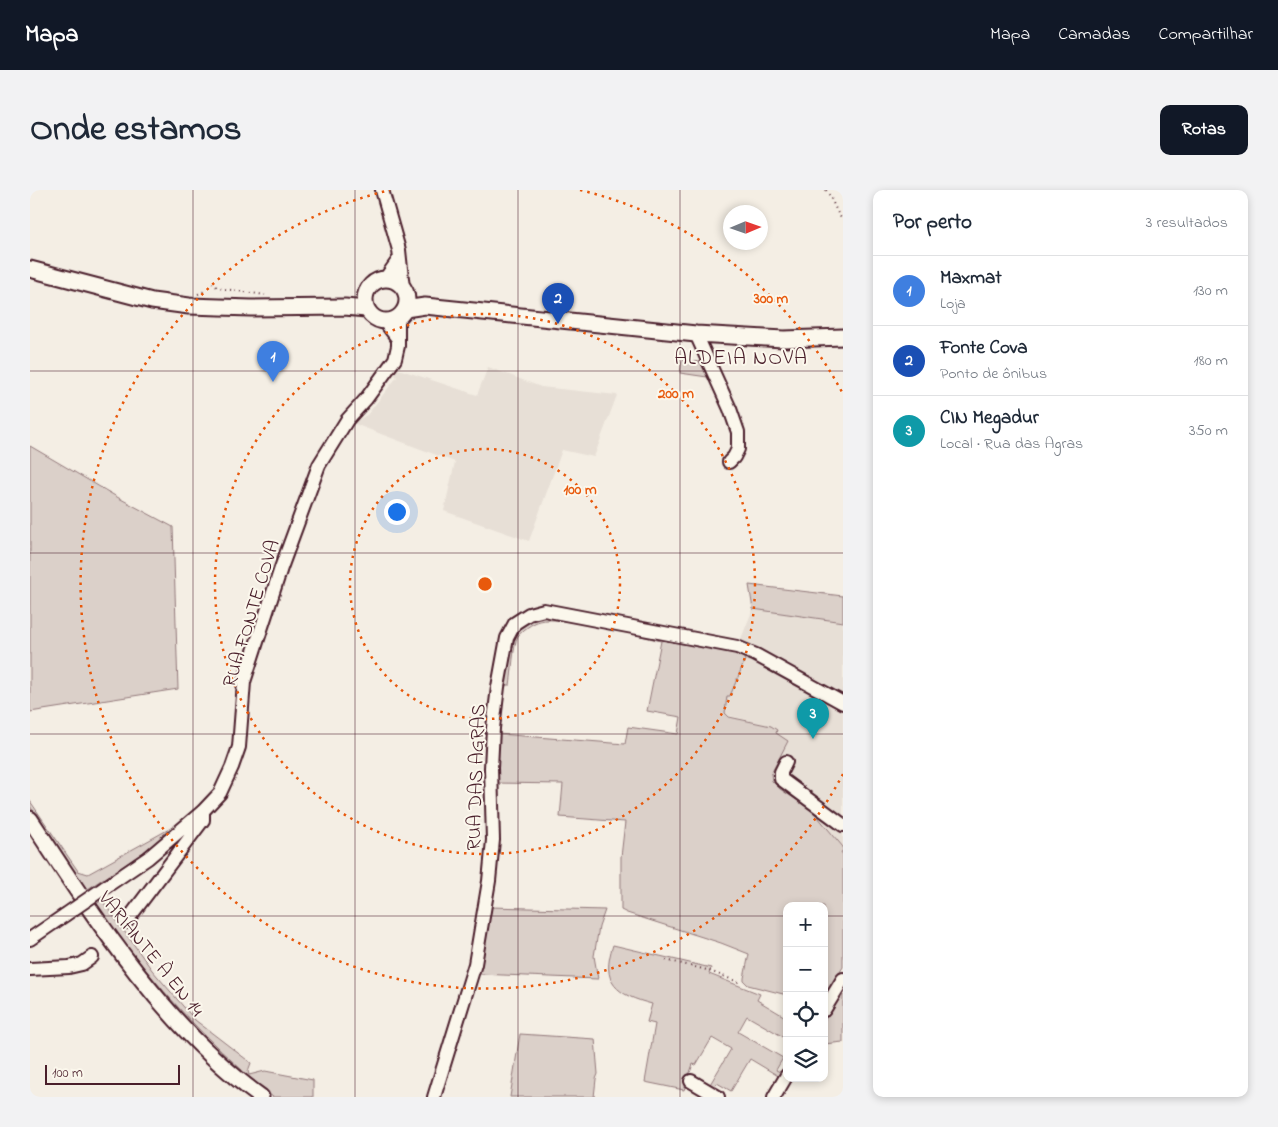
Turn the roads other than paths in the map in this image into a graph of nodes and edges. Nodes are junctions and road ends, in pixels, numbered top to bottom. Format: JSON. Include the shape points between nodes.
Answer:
{"nodes":[{"id":1,"x":382,"y":190,"type":"edge"},
{"id":2,"x":400,"y":259,"type":"junction"},
{"id":3,"x":30,"y":269,"type":"edge"},
{"id":4,"x":385,"y":279,"type":"junction"},
{"id":5,"x":366,"y":302,"type":"junction"},
{"id":6,"x":400,"y":306,"type":"junction"},
{"id":7,"x":696,"y":334,"type":"junction"},
{"id":8,"x":843,"y":337,"type":"edge"},
{"id":9,"x":729,"y":462,"type":"dead end"},
{"id":10,"x":843,"y":703,"type":"edge"},
{"id":11,"x":786,"y":762,"type":"dead end"},
{"id":12,"x":203,"y":811,"type":"junction"},
{"id":13,"x":30,"y":819,"type":"edge"},
{"id":14,"x":843,"y":825,"type":"edge"},
{"id":15,"x":126,"y":922,"type":"dead end"},
{"id":16,"x":30,"y":939,"type":"edge"},
{"id":17,"x":92,"y":957,"type":"dead end"},
{"id":18,"x":30,"y":969,"type":"edge"},
{"id":19,"x":843,"y":979,"type":"edge"},
{"id":20,"x":828,"y":1003,"type":"edge"},
{"id":21,"x":691,"y":1081,"type":"dead end"},
{"id":22,"x":783,"y":1082,"type":"edge"},
{"id":23,"x":261,"y":1097,"type":"edge"},
{"id":24,"x":434,"y":1097,"type":"edge"},
{"id":25,"x":718,"y":1097,"type":"edge"},
{"id":26,"x":774,"y":1097,"type":"edge"}],
"edges":[{"from":1,"to":2,"type":"street"},
{"from":2,"to":4,"type":"street"},
{"from":2,"to":6,"type":"street"},
{"from":3,"to":5,"type":"main road","via":[[152,301],[189,306],[344,307]]},
{"from":4,"to":5,"type":"main road","via":[[372,283]]},
{"from":4,"to":6,"type":"main road","via":[[398,283]]},
{"from":5,"to":6,"type":"main road","via":[[374,318]]},
{"from":6,"to":7,"type":"main road"},
{"from":6,"to":12,"type":"street","name":"RUA FONTE COVA","via":[[395,359],[347,420],[319,465],[244,682],[239,747],[220,793]]},
{"from":7,"to":8,"type":"main road","via":[[784,339]]},
{"from":7,"to":9,"type":"street","via":[[738,432],[738,449]]},
{"from":10,"to":24,"type":"street","name":"RUA DAS AGRAS","via":[[737,647],[544,610],[528,614],[515,623],[507,638],[493,728],[494,840],[475,964]]},
{"from":11,"to":14,"type":"street","via":[[780,772],[782,778]]},
{"from":12,"to":15,"type":"street","name":"RUA FONTE COVA","via":[[203,820]]},
{"from":12,"to":16,"type":"street","bridge":true,"via":[[148,858]]},
{"from":13,"to":23,"type":"main road","name":"VARIANTE À EN 14","via":[[102,926],[147,985],[208,1052]]},
{"from":17,"to":18,"type":"street","via":[[69,967]]},
{"from":19,"to":20,"type":"street"},
{"from":21,"to":25,"type":"street"},
{"from":22,"to":26,"type":"street"}]}
